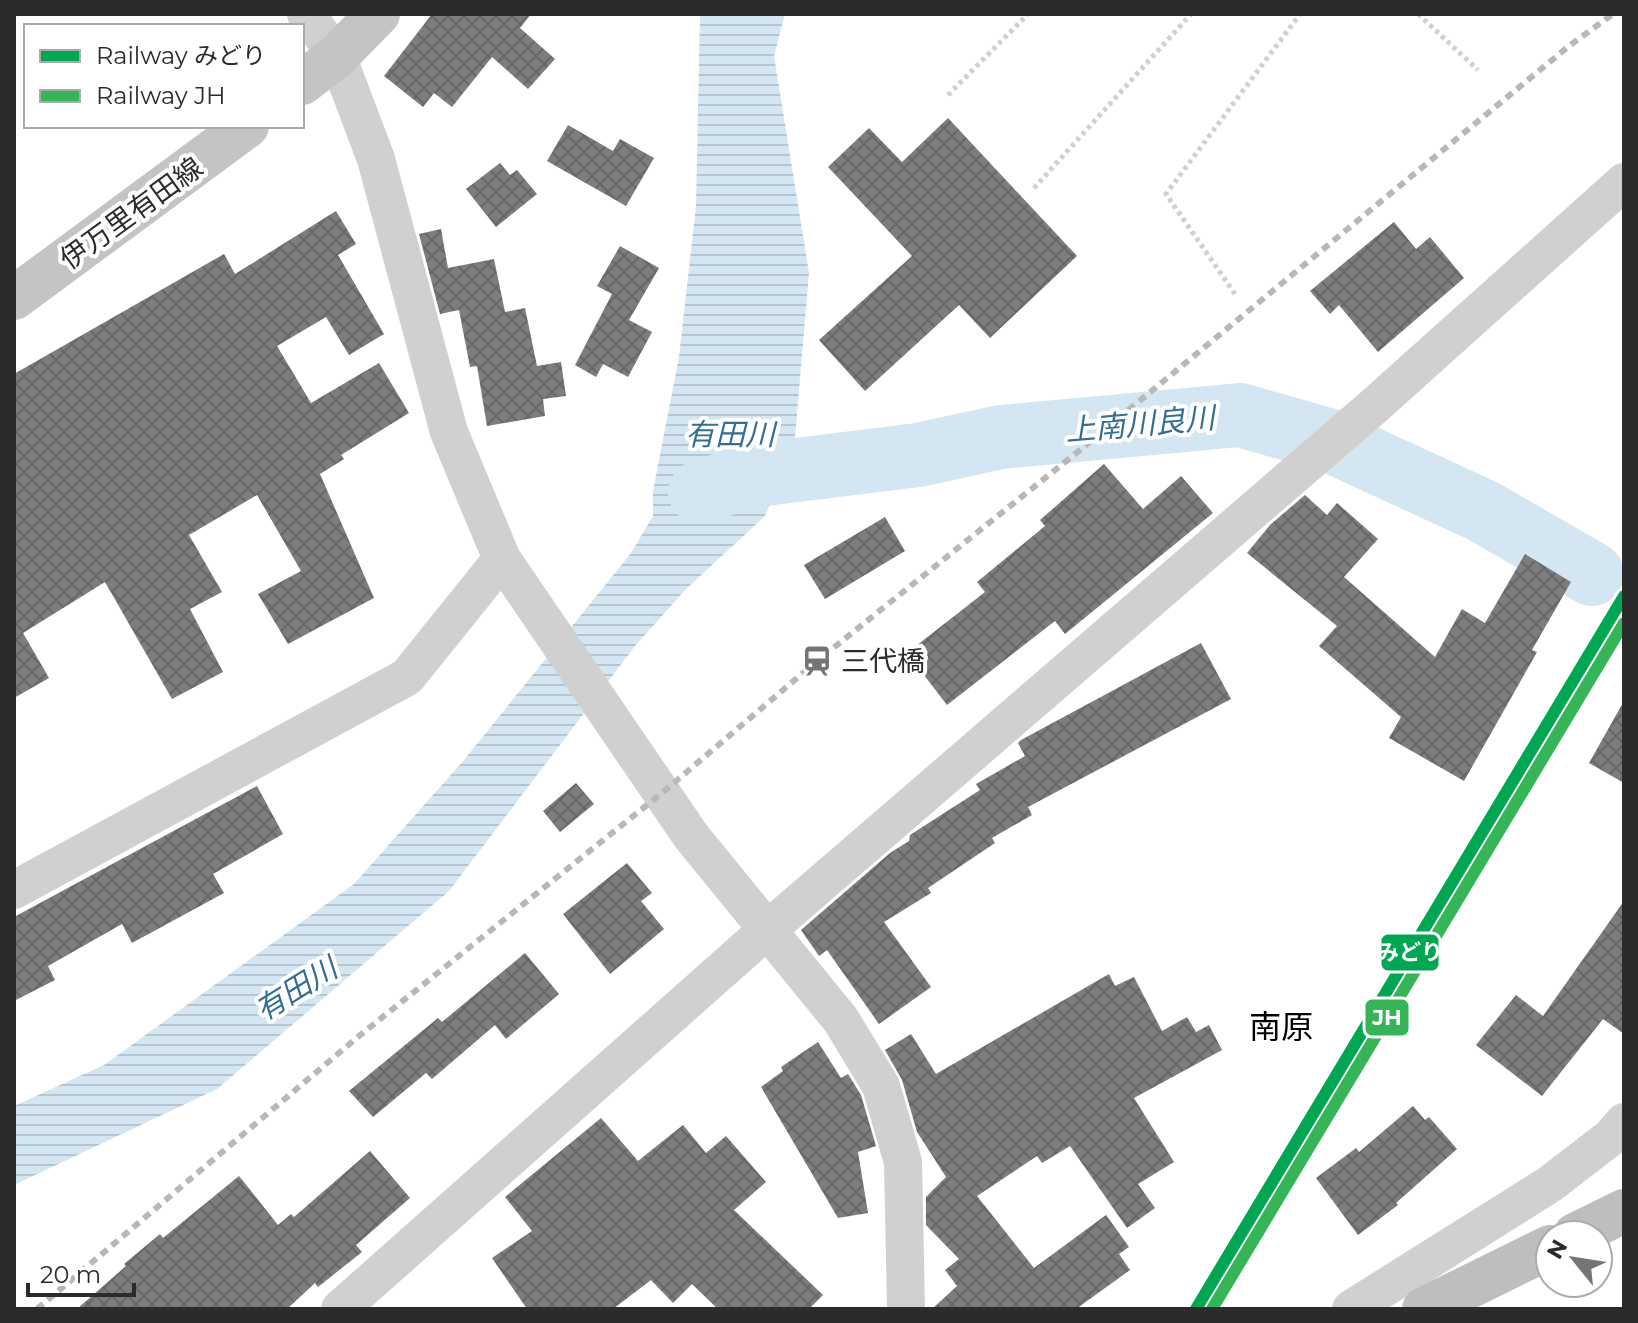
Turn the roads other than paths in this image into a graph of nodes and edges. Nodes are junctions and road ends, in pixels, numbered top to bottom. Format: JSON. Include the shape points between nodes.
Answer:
{"nodes":[{"id":1,"x":306,"y":14,"type":"edge"},
{"id":2,"x":378,"y":14,"type":"edge"},
{"id":3,"x":337,"y":56,"type":"junction"},
{"id":4,"x":304,"y":81,"type":"edge"},
{"id":5,"x":244,"y":128,"type":"edge"},
{"id":6,"x":1624,"y":182,"type":"edge"},
{"id":7,"x":14,"y":298,"type":"edge"},
{"id":8,"x":502,"y":559,"type":"junction"},
{"id":9,"x":14,"y":890,"type":"edge"},
{"id":10,"x":766,"y":931,"type":"junction"},
{"id":11,"x":1624,"y":1122,"type":"edge"},
{"id":12,"x":1534,"y":1255,"type":"edge"},
{"id":13,"x":340,"y":1309,"type":"edge"},
{"id":14,"x":906,"y":1309,"type":"edge"},
{"id":15,"x":1351,"y":1309,"type":"edge"},
{"id":16,"x":1424,"y":1309,"type":"edge"}],
"edges":[{"from":1,"to":3,"type":"street"},
{"from":2,"to":3,"type":"main road"},
{"from":3,"to":4,"type":"main road"},
{"from":3,"to":8,"type":"street","via":[[376,159],[449,432]]},
{"from":5,"to":7,"type":"main road","name":"伊万里有田線"},
{"from":6,"to":10,"type":"street","via":[[1373,407]]},
{"from":8,"to":9,"type":"street","via":[[407,677]]},
{"from":8,"to":10,"type":"street","via":[[691,836]]},
{"from":10,"to":13,"type":"street"},
{"from":10,"to":14,"type":"street","via":[[841,1020],[881,1086],[903,1162]]},
{"from":11,"to":15,"type":"street","via":[[1550,1184]]},
{"from":12,"to":16,"type":"highway"}]}
